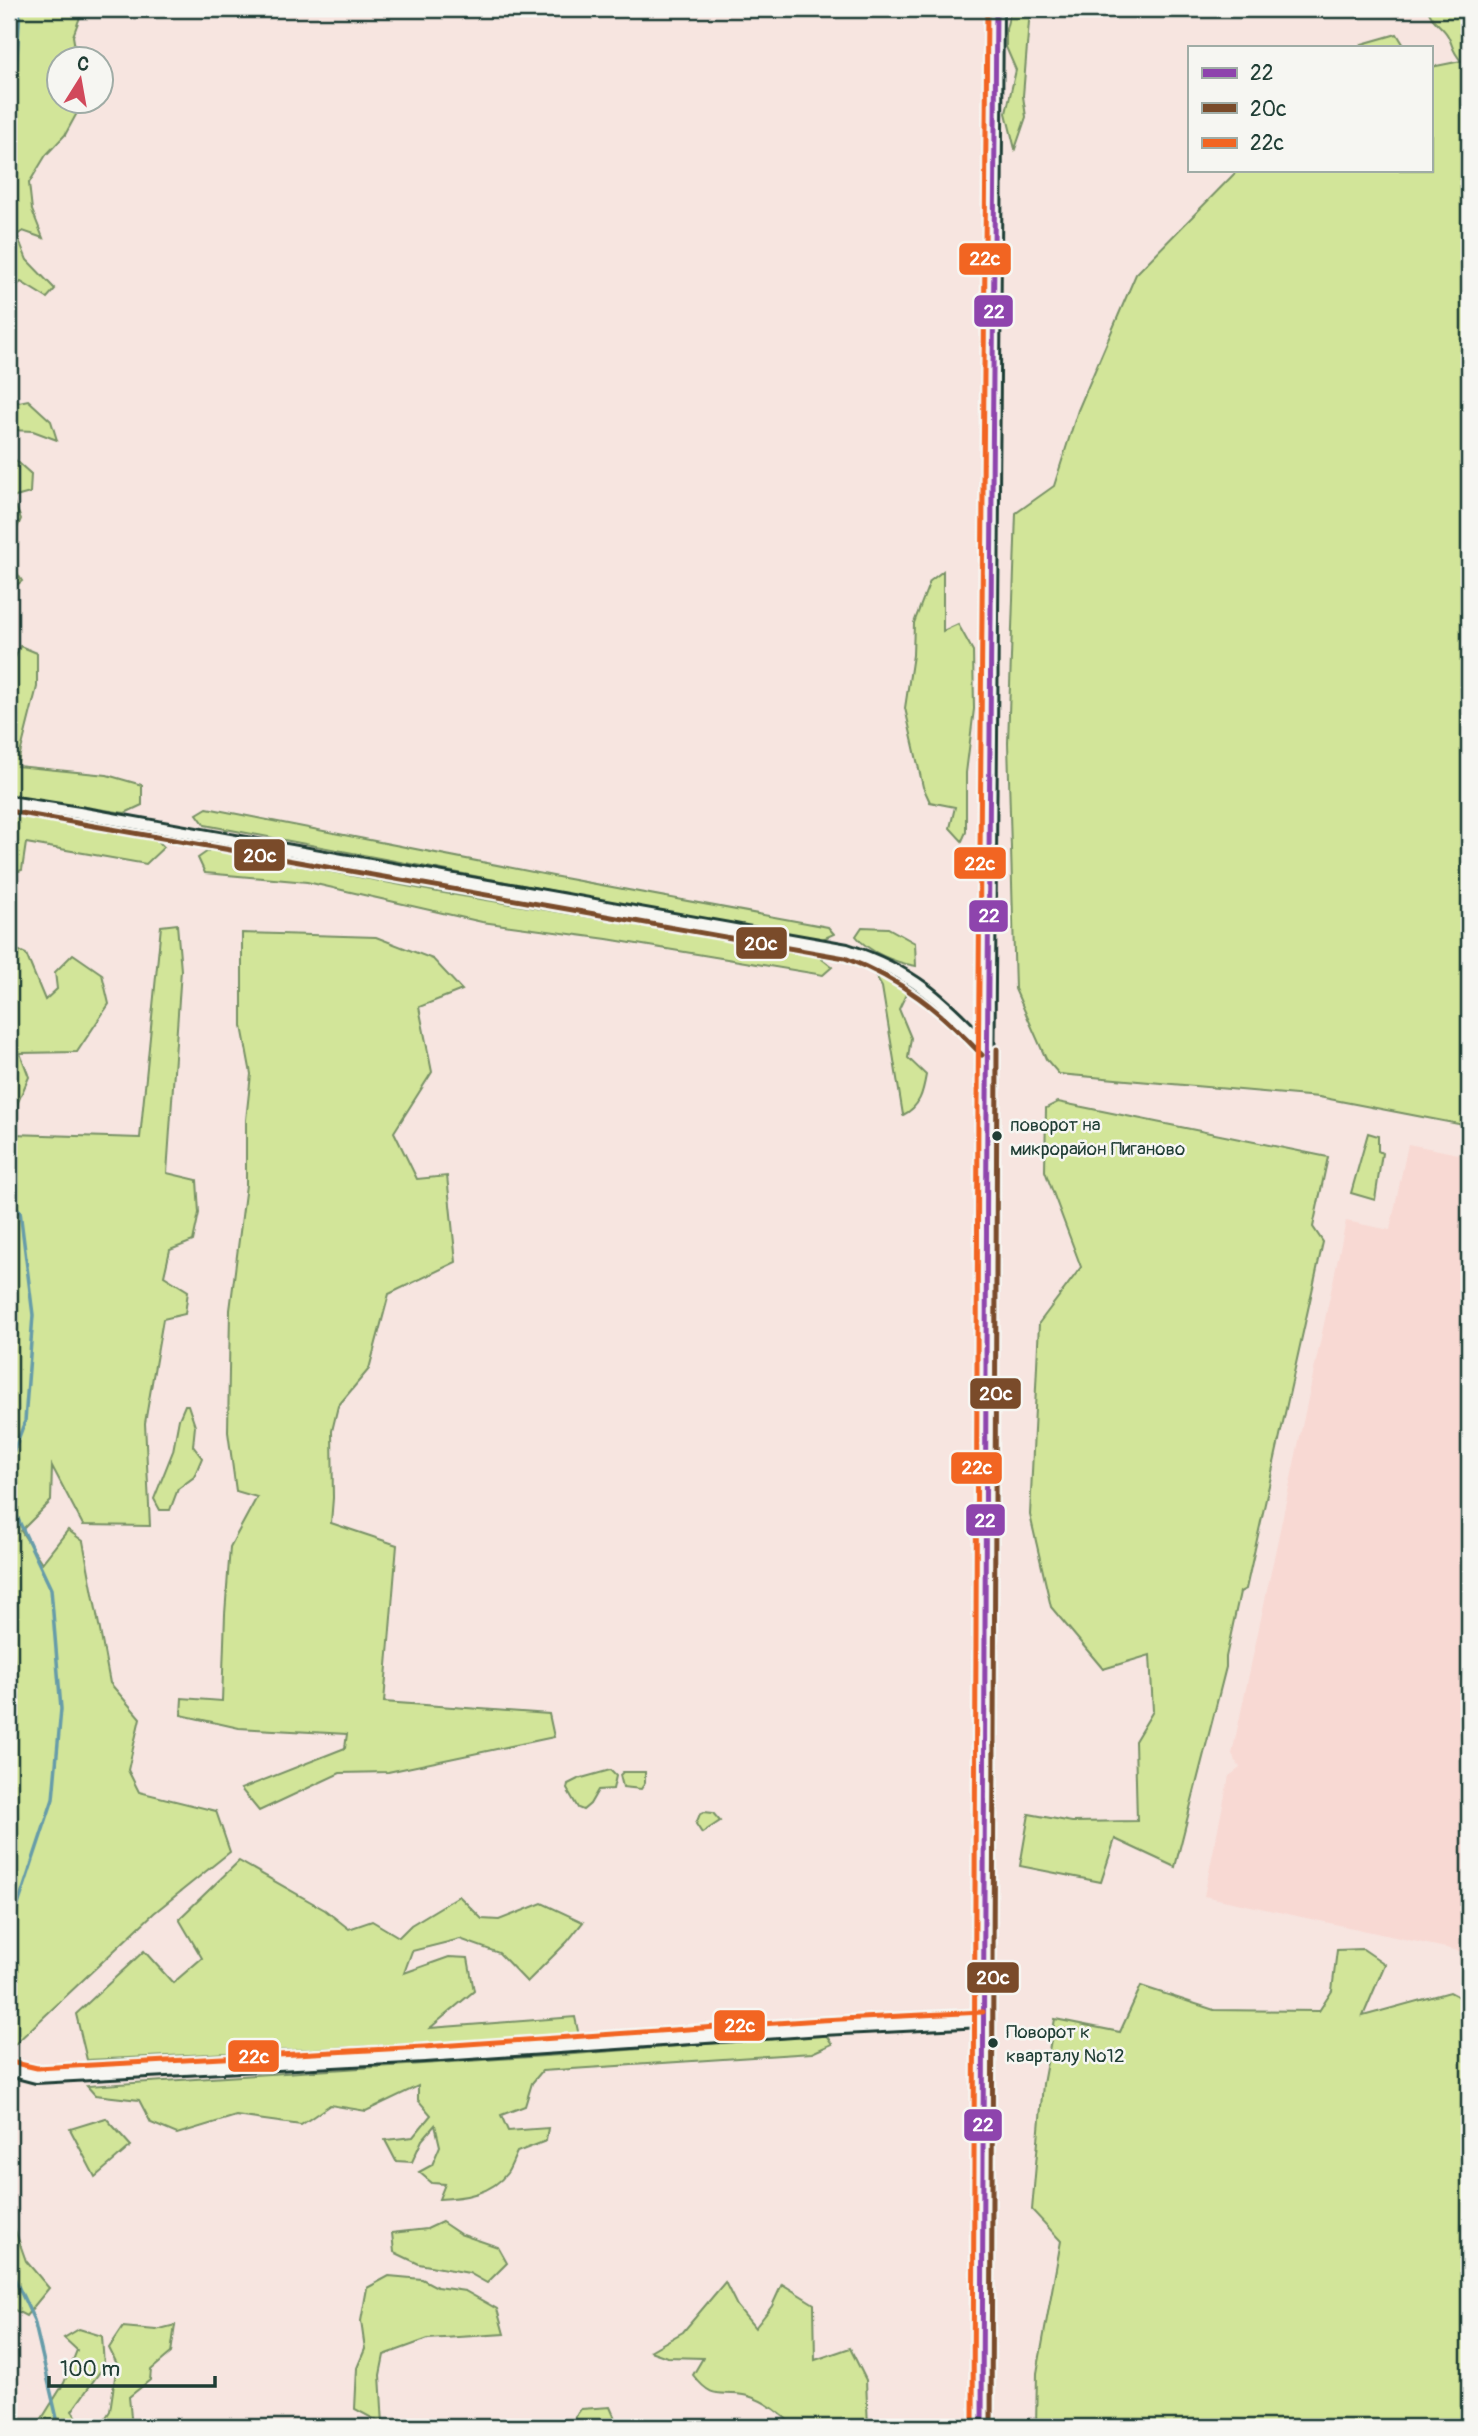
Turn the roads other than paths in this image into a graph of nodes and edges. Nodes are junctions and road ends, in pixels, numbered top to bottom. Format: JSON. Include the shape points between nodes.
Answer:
{"nodes":[{"id":1,"x":996,"y":9,"type":"edge"},
{"id":2,"x":9,"y":803,"type":"edge"},
{"id":3,"x":988,"y":1049,"type":"junction"},
{"id":4,"x":983,"y":2021,"type":"junction"},
{"id":5,"x":9,"y":2070,"type":"edge"},
{"id":6,"x":982,"y":2427,"type":"edge"}],
"edges":[{"from":1,"to":3,"type":"street"},
{"from":2,"to":3,"type":"street","via":[[847,950],[909,976]]},
{"from":3,"to":4,"type":"street"},
{"from":4,"to":5,"type":"street","via":[[78,2075],[37,2077]]},
{"from":4,"to":6,"type":"street"}]}
